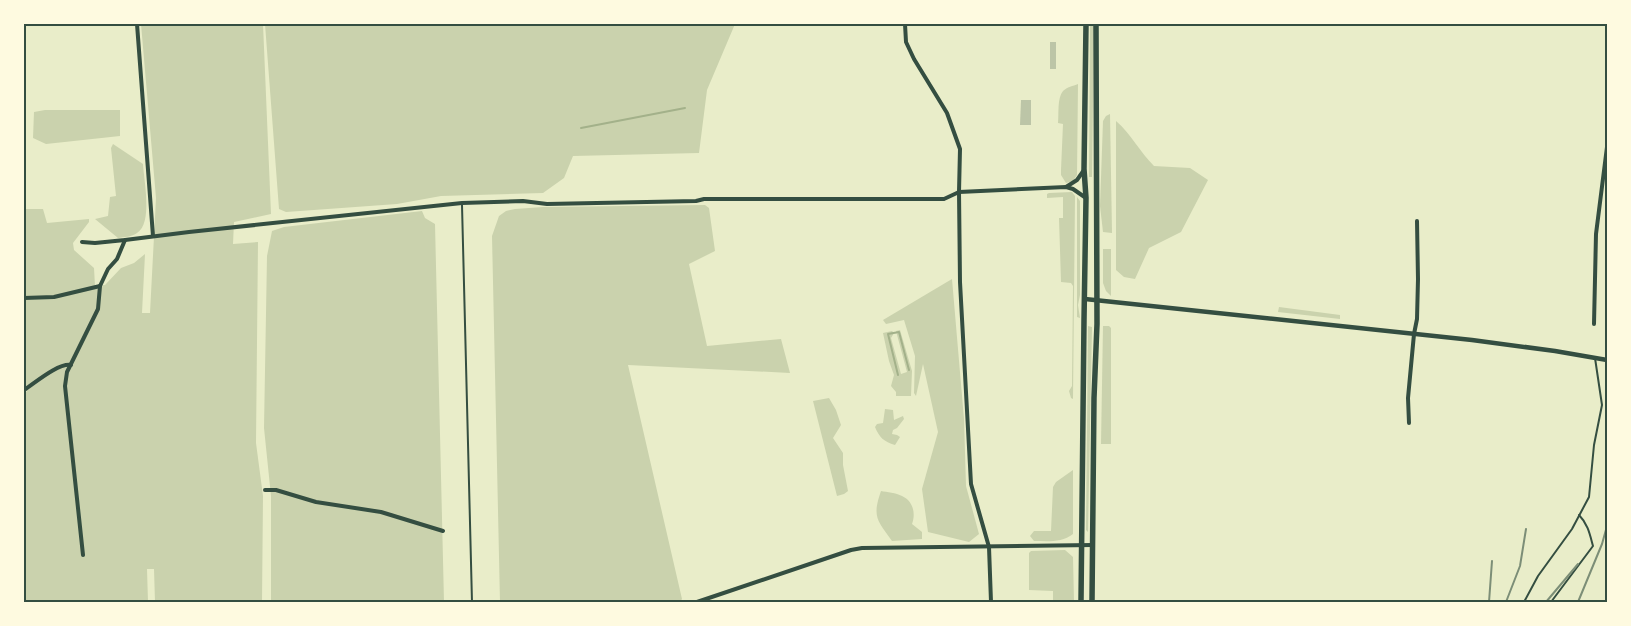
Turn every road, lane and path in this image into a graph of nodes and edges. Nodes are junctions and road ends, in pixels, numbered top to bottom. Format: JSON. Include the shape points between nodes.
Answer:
{"nodes":[{"id":1,"x":136,"y":24,"type":"edge"},
{"id":2,"x":905,"y":24,"type":"edge"},
{"id":3,"x":1086,"y":24,"type":"edge"},
{"id":4,"x":1096,"y":24,"type":"edge"},
{"id":5,"x":1607,"y":147,"type":"edge"},
{"id":6,"x":1084,"y":169,"type":"junction"},
{"id":7,"x":1066,"y":187,"type":"junction"},
{"id":8,"x":958,"y":192,"type":"junction"},
{"id":9,"x":1086,"y":198,"type":"junction"},
{"id":10,"x":462,"y":203,"type":"junction"},
{"id":11,"x":1417,"y":221,"type":"dead end"},
{"id":12,"x":153,"y":236,"type":"junction"},
{"id":13,"x":125,"y":240,"type":"junction"},
{"id":14,"x":82,"y":242,"type":"dead end"},
{"id":15,"x":100,"y":286,"type":"junction"},
{"id":16,"x":24,"y":298,"type":"edge"},
{"id":17,"x":1085,"y":300,"type":"junction"},
{"id":18,"x":1096,"y":300,"type":"junction"},
{"id":19,"x":1594,"y":324,"type":"dead end"},
{"id":20,"x":1414,"y":334,"type":"junction"},
{"id":21,"x":1595,"y":358,"type":"junction"},
{"id":22,"x":1607,"y":360,"type":"edge"},
{"id":23,"x":71,"y":365,"type":"junction"},
{"id":24,"x":24,"y":390,"type":"edge"},
{"id":25,"x":1409,"y":423,"type":"dead end"},
{"id":26,"x":265,"y":490,"type":"dead end"},
{"id":27,"x":1579,"y":515,"type":"junction"},
{"id":28,"x":443,"y":531,"type":"dead end"},
{"id":29,"x":1082,"y":545,"type":"junction"},
{"id":30,"x":1093,"y":545,"type":"junction"},
{"id":31,"x":989,"y":547,"type":"junction"},
{"id":32,"x":83,"y":555,"type":"dead end"},
{"id":33,"x":472,"y":602,"type":"edge"},
{"id":34,"x":697,"y":602,"type":"edge"},
{"id":35,"x":991,"y":602,"type":"edge"},
{"id":36,"x":1081,"y":602,"type":"edge"},
{"id":37,"x":1092,"y":602,"type":"edge"},
{"id":38,"x":1524,"y":602,"type":"edge"},
{"id":39,"x":1551,"y":602,"type":"edge"}],
"edges":[{"from":1,"to":12,"type":"street"},
{"from":2,"to":8,"type":"street","via":[[906,42],[947,113],[960,149]]},
{"from":3,"to":6,"type":"highway"},
{"from":4,"to":18,"type":"highway"},
{"from":5,"to":19,"type":"street","via":[[1596,234]]},
{"from":6,"to":7,"type":"street","via":[[1077,180]]},
{"from":6,"to":9,"type":"highway"},
{"from":7,"to":8,"type":"street"},
{"from":7,"to":9,"type":"street"},
{"from":8,"to":10,"type":"street","via":[[944,199],[704,198],[696,201],[556,204],[523,201]]},
{"from":8,"to":31,"type":"street","via":[[971,484]]},
{"from":9,"to":17,"type":"highway"},
{"from":10,"to":12,"type":"street"},
{"from":10,"to":33,"type":"lane"},
{"from":11,"to":20,"type":"street","via":[[1417,319]]},
{"from":12,"to":13,"type":"street"},
{"from":13,"to":14,"type":"street"},
{"from":13,"to":15,"type":"street"},
{"from":15,"to":16,"type":"street","via":[[54,296]]},
{"from":15,"to":23,"type":"street","via":[[98,309]]},
{"from":17,"to":18,"type":"street"},
{"from":17,"to":29,"type":"highway"},
{"from":18,"to":20,"type":"street"},
{"from":18,"to":30,"type":"highway"},
{"from":20,"to":21,"type":"street"},
{"from":20,"to":25,"type":"street"},
{"from":21,"to":22,"type":"street"},
{"from":21,"to":27,"type":"lane","via":[[1602,405],[1589,497]]},
{"from":23,"to":24,"type":"street","via":[[59,367]]},
{"from":23,"to":32,"type":"street","via":[[65,386]]},
{"from":26,"to":28,"type":"street","via":[[381,512]]},
{"from":27,"to":38,"type":"lane"},
{"from":27,"to":39,"type":"lane","via":[[1593,546]]},
{"from":29,"to":30,"type":"street"},
{"from":29,"to":31,"type":"street"},
{"from":29,"to":36,"type":"highway"},
{"from":30,"to":37,"type":"highway"},
{"from":31,"to":34,"type":"street","via":[[851,550]]},
{"from":31,"to":35,"type":"street"}]}
